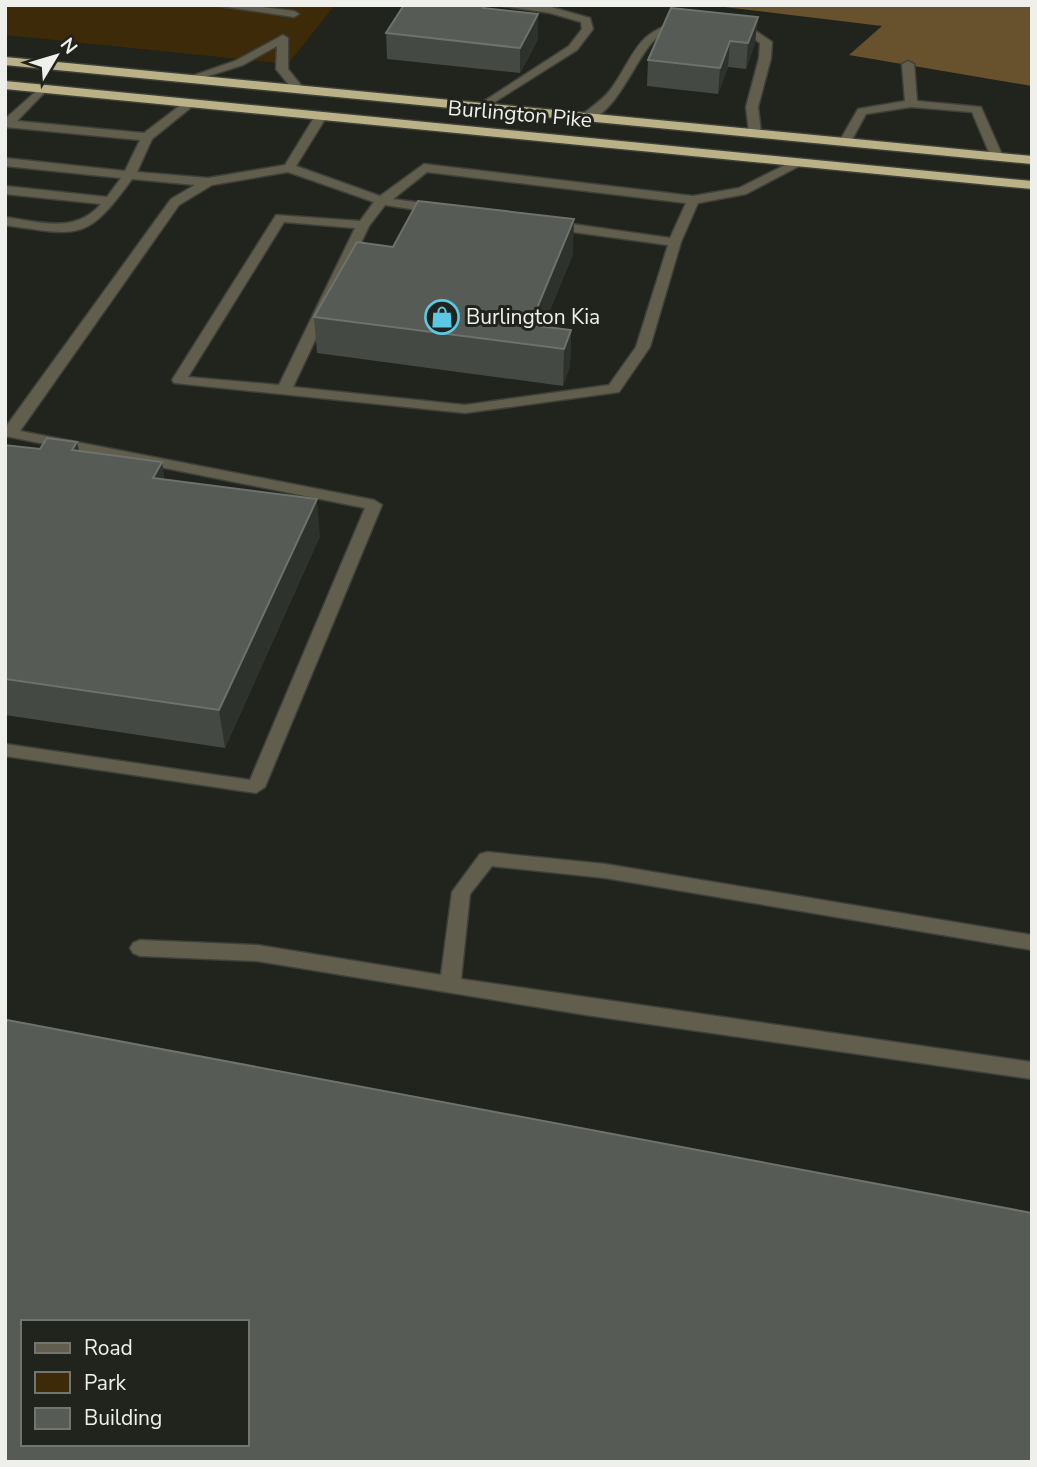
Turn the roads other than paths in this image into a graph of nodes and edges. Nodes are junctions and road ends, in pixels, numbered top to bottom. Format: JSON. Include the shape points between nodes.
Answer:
{"nodes":[{"id":1,"x":218,"y":5,"type":"edge"},
{"id":2,"x":502,"y":5,"type":"edge"},
{"id":3,"x":297,"y":9,"type":"edge"},
{"id":4,"x":692,"y":24,"type":"edge"},
{"id":5,"x":722,"y":26,"type":"edge"},
{"id":6,"x":283,"y":37,"type":"junction"},
{"id":7,"x":5,"y":59,"type":"edge"},
{"id":8,"x":908,"y":64,"type":"dead end"},
{"id":9,"x":189,"y":79,"type":"junction"},
{"id":10,"x":5,"y":85,"type":"edge"},
{"id":11,"x":42,"y":89,"type":"junction"},
{"id":12,"x":298,"y":89,"type":"junction"},
{"id":13,"x":190,"y":103,"type":"junction"},
{"id":14,"x":911,"y":104,"type":"junction"},
{"id":15,"x":482,"y":107,"type":"junction"},
{"id":16,"x":321,"y":116,"type":"junction"},
{"id":17,"x":586,"y":117,"type":"junction"},
{"id":18,"x":7,"y":122,"type":"edge"},
{"id":19,"x":755,"y":133,"type":"junction"},
{"id":20,"x":147,"y":137,"type":"junction"},
{"id":21,"x":845,"y":142,"type":"junction"},
{"id":22,"x":997,"y":157,"type":"junction"},
{"id":23,"x":1032,"y":160,"type":"edge"},
{"id":24,"x":5,"y":162,"type":"edge"},
{"id":25,"x":801,"y":162,"type":"junction"},
{"id":26,"x":289,"y":168,"type":"junction"},
{"id":27,"x":129,"y":175,"type":"junction"},
{"id":28,"x":208,"y":182,"type":"junction"},
{"id":29,"x":1032,"y":185,"type":"edge"},
{"id":30,"x":5,"y":190,"type":"edge"},
{"id":31,"x":694,"y":200,"type":"junction"},
{"id":32,"x":108,"y":201,"type":"junction"},
{"id":33,"x":382,"y":201,"type":"junction"},
{"id":34,"x":448,"y":211,"type":"edge"},
{"id":35,"x":5,"y":221,"type":"edge"},
{"id":36,"x":542,"y":223,"type":"edge"},
{"id":37,"x":363,"y":225,"type":"junction"},
{"id":38,"x":675,"y":242,"type":"junction"},
{"id":39,"x":284,"y":390,"type":"junction"},
{"id":40,"x":8,"y":433,"type":"edge"},
{"id":41,"x":5,"y":750,"type":"edge"},
{"id":42,"x":1032,"y":943,"type":"edge"},
{"id":43,"x":140,"y":948,"type":"dead end"},
{"id":44,"x":450,"y":985,"type":"junction"},
{"id":45,"x":1032,"y":1070,"type":"edge"}],
"edges":[{"from":1,"to":3,"type":"lane"},
{"from":2,"to":15,"type":"lane","via":[[551,10],[586,20],[589,29],[573,48]]},
{"from":3,"to":6,"type":"lane"},
{"from":4,"to":17,"type":"lane","via":[[672,25],[641,43],[609,99]]},
{"from":5,"to":19,"type":"lane","via":[[746,29],[766,41],[752,107]]},
{"from":6,"to":9,"type":"lane","via":[[239,64]]},
{"from":6,"to":12,"type":"lane","via":[[282,69]]},
{"from":7,"to":9,"type":"highway","name":"Burlington Pike"},
{"from":8,"to":14,"type":"lane"},
{"from":9,"to":12,"type":"highway","name":"Burlington Pike"},
{"from":10,"to":11,"type":"highway","name":"Burlington Pike"},
{"from":11,"to":13,"type":"highway","name":"Burlington Pike"},
{"from":11,"to":18,"type":"lane"},
{"from":12,"to":15,"type":"highway","name":"Burlington Pike"},
{"from":13,"to":16,"type":"highway","name":"Burlington Pike"},
{"from":13,"to":20,"type":"lane"},
{"from":14,"to":21,"type":"lane","via":[[862,111]]},
{"from":14,"to":22,"type":"lane","via":[[978,109]]},
{"from":15,"to":17,"type":"highway","name":"Burlington Pike"},
{"from":16,"to":25,"type":"highway","name":"Burlington Pike"},
{"from":16,"to":26,"type":"lane"},
{"from":17,"to":19,"type":"highway","name":"Burlington Pike"},
{"from":18,"to":20,"type":"lane"},
{"from":19,"to":21,"type":"highway","name":"Burlington Pike"},
{"from":20,"to":27,"type":"lane"},
{"from":21,"to":22,"type":"highway","name":"Burlington Pike"},
{"from":22,"to":23,"type":"highway","name":"Burlington Pike"},
{"from":24,"to":27,"type":"lane"},
{"from":25,"to":29,"type":"highway","name":"Burlington Pike"},
{"from":25,"to":31,"type":"lane","via":[[742,191]]},
{"from":26,"to":28,"type":"lane"},
{"from":26,"to":33,"type":"lane"},
{"from":27,"to":28,"type":"lane"},
{"from":27,"to":32,"type":"lane"},
{"from":28,"to":40,"type":"lane","via":[[175,202]]},
{"from":30,"to":32,"type":"lane"},
{"from":31,"to":33,"type":"lane","via":[[424,168]]},
{"from":31,"to":38,"type":"lane"},
{"from":32,"to":35,"type":"lane","via":[[96,218],[74,227]]},
{"from":33,"to":34,"type":"lane"},
{"from":33,"to":37,"type":"lane"},
{"from":36,"to":38,"type":"lane"},
{"from":37,"to":39,"type":"lane"},
{"from":37,"to":39,"type":"lane","via":[[280,218],[179,380]]},
{"from":38,"to":39,"type":"lane","via":[[643,347],[614,388],[465,409]]},
{"from":40,"to":41,"type":"lane","via":[[374,505],[256,787]]},
{"from":42,"to":44,"type":"lane","via":[[605,871],[487,859],[461,892]]},
{"from":43,"to":44,"type":"lane","via":[[257,953]]},
{"from":44,"to":45,"type":"lane"}]}
